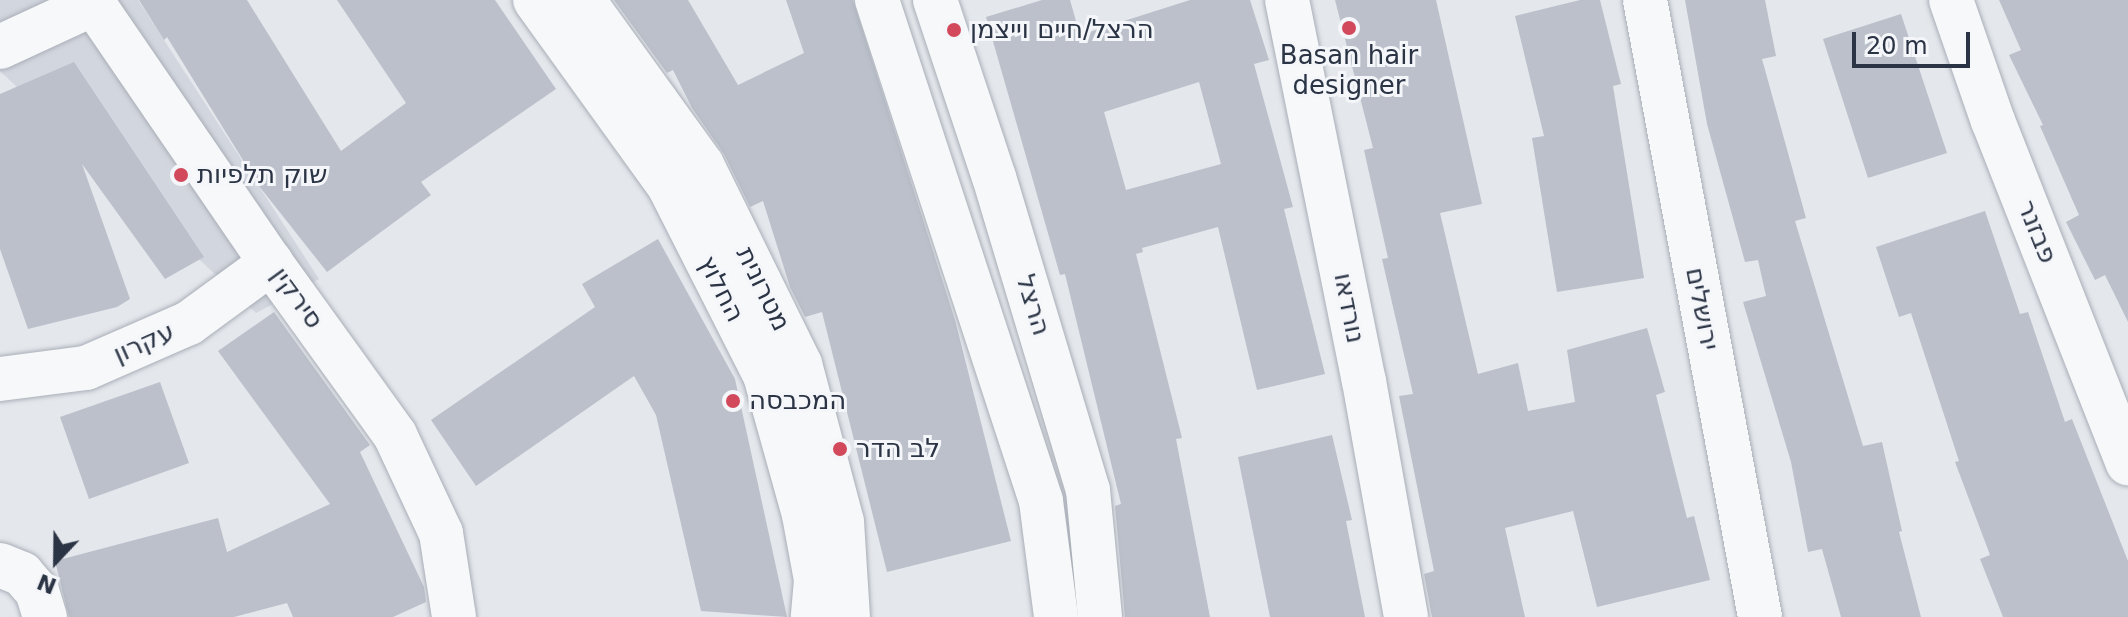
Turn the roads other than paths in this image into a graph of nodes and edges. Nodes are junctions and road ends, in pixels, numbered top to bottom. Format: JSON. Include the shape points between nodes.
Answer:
{"nodes":[{"id":1,"x":535,"y":0,"type":"edge"},
{"id":2,"x":583,"y":0,"type":"edge"},
{"id":3,"x":877,"y":0,"type":"edge"},
{"id":4,"x":935,"y":0,"type":"edge"},
{"id":5,"x":1287,"y":0,"type":"edge"},
{"id":6,"x":1645,"y":0,"type":"edge"},
{"id":7,"x":1951,"y":0,"type":"edge"},
{"id":8,"x":92,"y":2,"type":"edge"},
{"id":9,"x":0,"y":47,"type":"edge"},
{"id":10,"x":271,"y":263,"type":"junction"},
{"id":11,"x":0,"y":379,"type":"edge"},
{"id":12,"x":2128,"y":463,"type":"edge"},
{"id":13,"x":0,"y":565,"type":"edge"},
{"id":14,"x":45,"y":617,"type":"edge"},
{"id":15,"x":454,"y":617,"type":"edge"},
{"id":16,"x":813,"y":617,"type":"edge"},
{"id":17,"x":848,"y":617,"type":"edge"},
{"id":18,"x":1056,"y":617,"type":"edge"},
{"id":19,"x":1100,"y":617,"type":"edge"},
{"id":20,"x":1406,"y":617,"type":"edge"},
{"id":21,"x":1760,"y":617,"type":"edge"}],
"edges":[{"from":1,"to":16,"type":"street","name":"החלוץ","via":[[669,186],[765,375],[804,515],[816,580]]},
{"from":2,"to":17,"type":"street","name":"מטרונית","via":[[702,165],[800,364],[842,522]]},
{"from":3,"to":18,"type":"street","via":[[1041,501]]},
{"from":4,"to":19,"type":"street","name":"הרצל","via":[[1088,490]]},
{"from":5,"to":20,"type":"street","name":"נורדאו"},
{"from":6,"to":21,"type":"street","name":"ירושלים"},
{"from":7,"to":12,"type":"street","name":"פבזנר"},
{"from":8,"to":9,"type":"street"},
{"from":8,"to":10,"type":"street","name":"סירקין"},
{"from":10,"to":11,"type":"street","name":"עקרון","via":[[189,323],[86,368]]},
{"from":10,"to":15,"type":"street","name":"סירקין","via":[[395,435],[441,533]]},
{"from":13,"to":14,"type":"street","via":[[22,574],[37,591]]}]}
